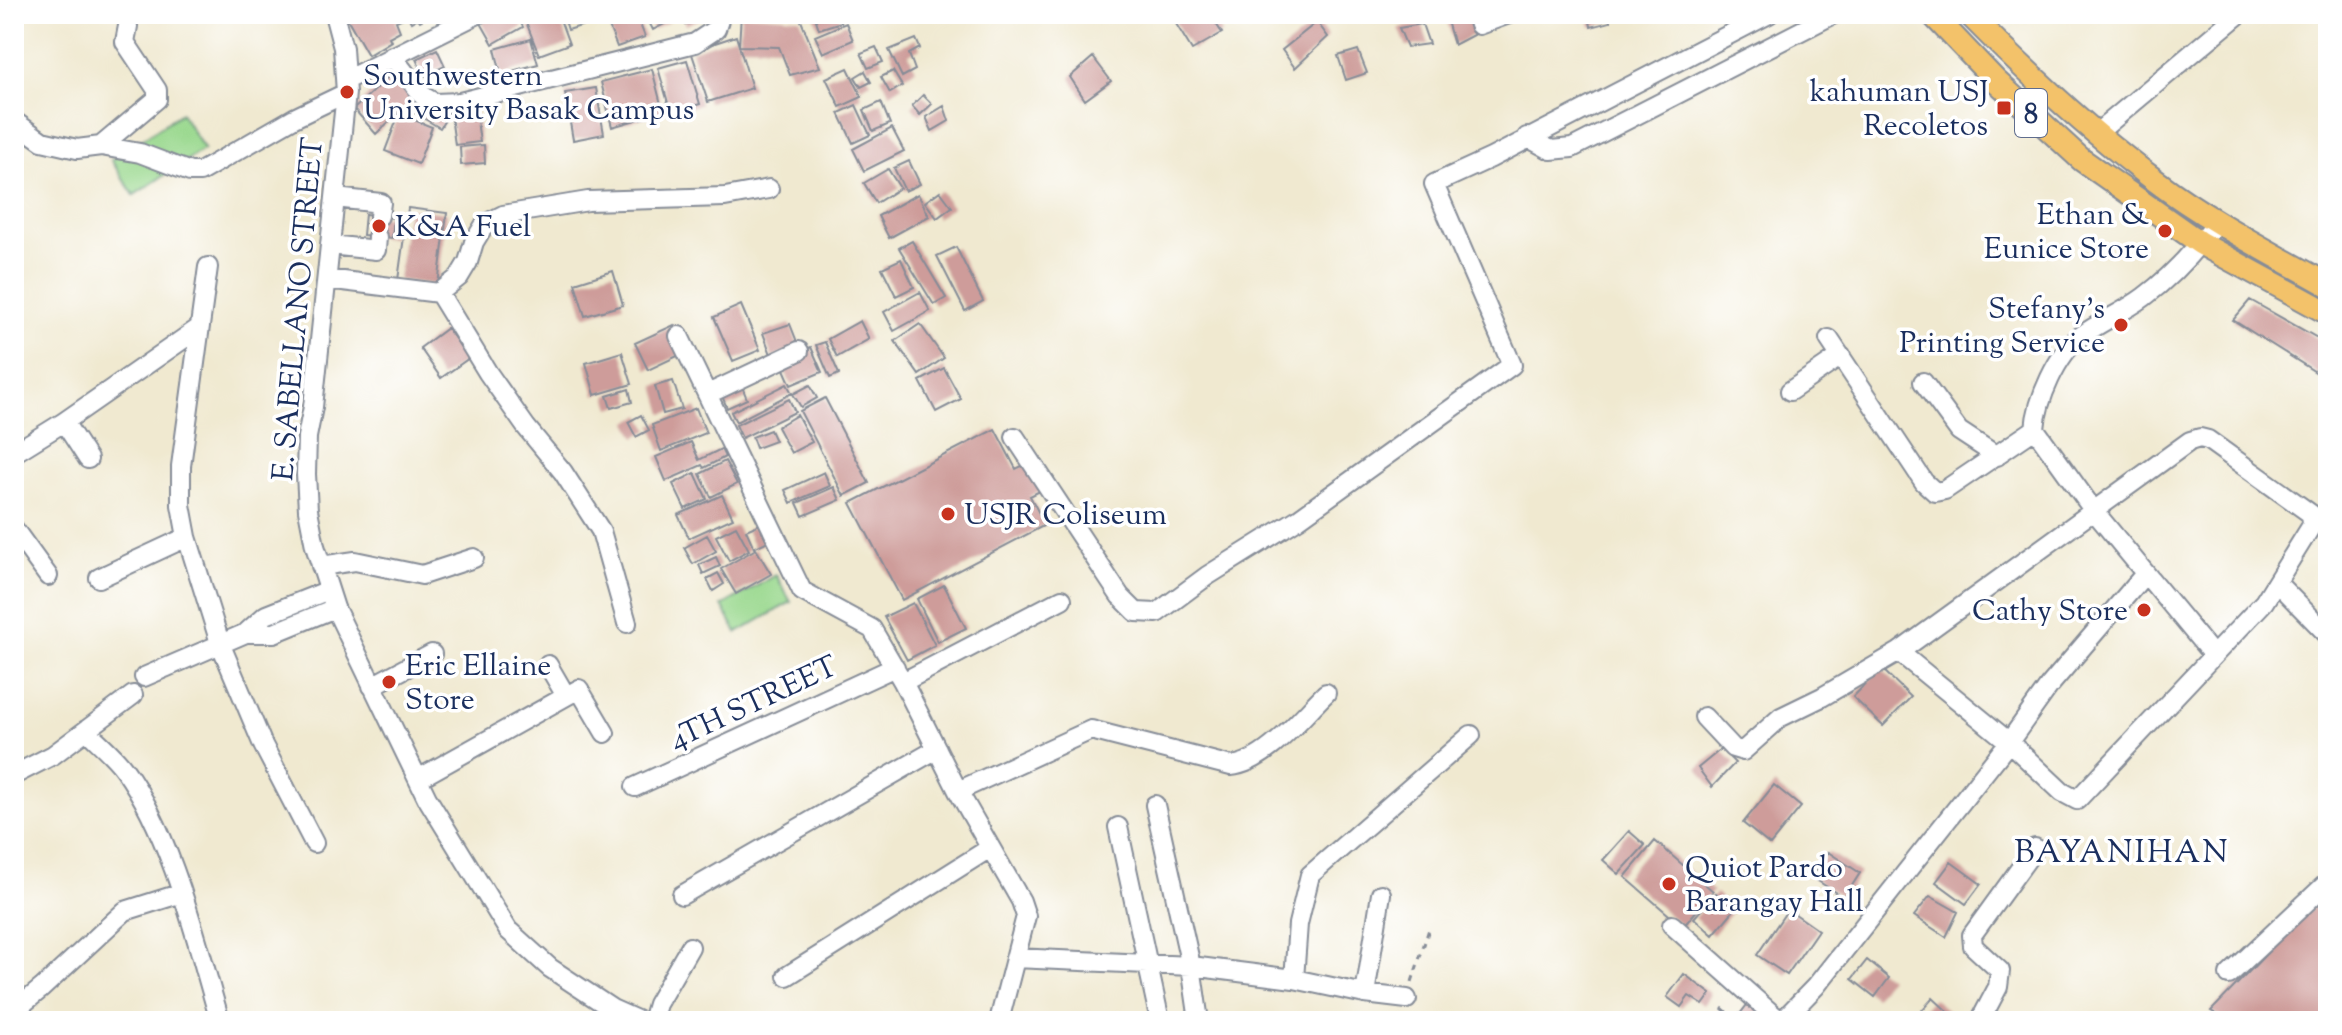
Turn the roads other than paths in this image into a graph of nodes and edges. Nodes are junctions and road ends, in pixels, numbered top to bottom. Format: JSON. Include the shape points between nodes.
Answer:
{"nodes":[{"id":1,"x":334,"y":14,"type":"edge"},
{"id":2,"x":478,"y":14,"type":"edge"},
{"id":3,"x":721,"y":14,"type":"edge"},
{"id":4,"x":1476,"y":14,"type":"edge"},
{"id":5,"x":1509,"y":14,"type":"edge"},
{"id":6,"x":1769,"y":14,"type":"edge"},
{"id":7,"x":1834,"y":14,"type":"edge"},
{"id":8,"x":1932,"y":14,"type":"edge"},
{"id":9,"x":1969,"y":14,"type":"edge"},
{"id":10,"x":2239,"y":14,"type":"edge"},
{"id":11,"x":128,"y":26,"type":"dead end"},
{"id":12,"x":392,"y":56,"type":"junction"},
{"id":13,"x":346,"y":86,"type":"junction"},
{"id":14,"x":14,"y":121,"type":"edge"},
{"id":15,"x":2097,"y":133,"type":"junction"},
{"id":16,"x":1527,"y":137,"type":"junction"},
{"id":17,"x":101,"y":146,"type":"junction"},
{"id":18,"x":769,"y":189,"type":"dead end"},
{"id":19,"x":335,"y":198,"type":"junction"},
{"id":20,"x":379,"y":216,"type":"dead end"},
{"id":21,"x":2217,"y":221,"type":"junction"},
{"id":22,"x":377,"y":237,"type":"dead end"},
{"id":23,"x":2200,"y":243,"type":"junction"},
{"id":24,"x":330,"y":245,"type":"junction"},
{"id":25,"x":208,"y":267,"type":"dead end"},
{"id":26,"x":327,"y":279,"type":"junction"},
{"id":27,"x":2328,"y":285,"type":"edge"},
{"id":28,"x":439,"y":293,"type":"junction"},
{"id":29,"x":2328,"y":313,"type":"edge"},
{"id":30,"x":199,"y":328,"type":"junction"},
{"id":31,"x":679,"y":336,"type":"dead end"},
{"id":32,"x":1829,"y":339,"type":"dead end"},
{"id":33,"x":799,"y":351,"type":"dead end"},
{"id":34,"x":1841,"y":356,"type":"junction"},
{"id":35,"x":1923,"y":382,"type":"dead end"},
{"id":36,"x":1790,"y":391,"type":"dead end"},
{"id":37,"x":708,"y":394,"type":"junction"},
{"id":38,"x":64,"y":422,"type":"junction"},
{"id":39,"x":2035,"y":429,"type":"junction"},
{"id":40,"x":1015,"y":437,"type":"dead end"},
{"id":41,"x":14,"y":453,"type":"edge"},
{"id":42,"x":1997,"y":456,"type":"junction"},
{"id":43,"x":88,"y":459,"type":"dead end"},
{"id":44,"x":2094,"y":511,"type":"junction"},
{"id":45,"x":14,"y":529,"type":"edge"},
{"id":46,"x":187,"y":537,"type":"junction"},
{"id":47,"x":474,"y":558,"type":"dead end"},
{"id":48,"x":321,"y":566,"type":"junction"},
{"id":49,"x":2144,"y":575,"type":"junction"},
{"id":50,"x":48,"y":576,"type":"dead end"},
{"id":51,"x":99,"y":578,"type":"dead end"},
{"id":52,"x":2278,"y":584,"type":"junction"},
{"id":53,"x":332,"y":599,"type":"junction"},
{"id":54,"x":1062,"y":599,"type":"dead end"},
{"id":55,"x":627,"y":623,"type":"dead end"},
{"id":56,"x":2328,"y":635,"type":"edge"},
{"id":57,"x":220,"y":643,"type":"junction"},
{"id":58,"x":1899,"y":652,"type":"junction"},
{"id":59,"x":432,"y":654,"type":"dead end"},
{"id":60,"x":2212,"y":654,"type":"junction"},
{"id":61,"x":548,"y":665,"type":"dead end"},
{"id":62,"x":899,"y":674,"type":"junction"},
{"id":63,"x":144,"y":677,"type":"dead end"},
{"id":64,"x":372,"y":686,"type":"junction"},
{"id":65,"x":1326,"y":693,"type":"dead end"},
{"id":66,"x":133,"y":695,"type":"dead end"},
{"id":67,"x":566,"y":696,"type":"junction"},
{"id":68,"x":1704,"y":717,"type":"dead end"},
{"id":69,"x":86,"y":730,"type":"junction"},
{"id":70,"x":605,"y":733,"type":"dead end"},
{"id":71,"x":1471,"y":735,"type":"dead end"},
{"id":72,"x":2009,"y":742,"type":"junction"},
{"id":73,"x":937,"y":749,"type":"junction"},
{"id":74,"x":14,"y":775,"type":"edge"},
{"id":75,"x":418,"y":779,"type":"junction"},
{"id":76,"x":635,"y":787,"type":"dead end"},
{"id":77,"x":958,"y":791,"type":"junction"},
{"id":78,"x":1155,"y":805,"type":"dead end"},
{"id":79,"x":1118,"y":827,"type":"dead end"},
{"id":80,"x":314,"y":843,"type":"dead end"},
{"id":81,"x":990,"y":848,"type":"junction"},
{"id":82,"x":2035,"y":848,"type":"dead end"},
{"id":83,"x":2328,"y":882,"type":"edge"},
{"id":84,"x":182,"y":893,"type":"junction"},
{"id":85,"x":1381,"y":894,"type":"dead end"},
{"id":86,"x":682,"y":895,"type":"dead end"},
{"id":87,"x":1672,"y":925,"type":"dead end"},
{"id":88,"x":690,"y":947,"type":"dead end"},
{"id":89,"x":1015,"y":958,"type":"junction"},
{"id":90,"x":1146,"y":963,"type":"junction"},
{"id":91,"x":1191,"y":966,"type":"junction"},
{"id":92,"x":2229,"y":975,"type":"dead end"},
{"id":93,"x":787,"y":976,"type":"dead end"},
{"id":94,"x":1294,"y":979,"type":"junction"},
{"id":95,"x":1365,"y":994,"type":"junction"},
{"id":96,"x":1407,"y":999,"type":"road end"},
{"id":97,"x":14,"y":1011,"type":"edge"},
{"id":98,"x":607,"y":1015,"type":"edge"},
{"id":99,"x":220,"y":1021,"type":"edge"},
{"id":100,"x":639,"y":1021,"type":"edge"},
{"id":101,"x":652,"y":1021,"type":"edge"},
{"id":102,"x":999,"y":1021,"type":"edge"},
{"id":103,"x":1160,"y":1021,"type":"edge"},
{"id":104,"x":1199,"y":1021,"type":"edge"},
{"id":105,"x":1781,"y":1021,"type":"edge"},
{"id":106,"x":1980,"y":1021,"type":"edge"}],
"edges":[{"from":1,"to":13,"type":"street","name":"E. SABELLANO STREET"},
{"from":2,"to":12,"type":"street"},
{"from":3,"to":12,"type":"street","via":[[716,29],[695,43],[460,102],[435,103],[423,96]]},
{"from":4,"to":5,"type":"street","via":[[1479,25]]},
{"from":6,"to":16,"type":"street"},
{"from":7,"to":16,"type":"street","via":[[1572,148],[1551,150]]},
{"from":8,"to":23,"type":"main road","number":"8","via":[[2082,160]]},
{"from":9,"to":15,"type":"main road","number":"8"},
{"from":10,"to":15,"type":"street"},
{"from":11,"to":17,"type":"street","via":[[125,42],[157,90],[157,99]]},
{"from":12,"to":13,"type":"street"},
{"from":13,"to":17,"type":"street","via":[[200,172]]},
{"from":13,"to":19,"type":"street","name":"E. SABELLANO STREET"},
{"from":14,"to":17,"type":"street","via":[[42,141],[77,149]]},
{"from":15,"to":21,"type":"main road","number":"8","via":[[2157,182]]},
{"from":16,"to":40,"type":"street","via":[[1434,184],[1512,365],[1157,613],[1136,612],[1120,596]]},
{"from":18,"to":28,"type":"street","via":[[725,197],[588,201],[503,215],[485,224],[459,277]]},
{"from":19,"to":20,"type":"street","via":[[381,203]]},
{"from":19,"to":24,"type":"street","name":"E. SABELLANO STREET"},
{"from":21,"to":23,"type":"street"},
{"from":21,"to":27,"type":"main road","number":"8"},
{"from":22,"to":24,"type":"street","via":[[376,250]]},
{"from":23,"to":29,"type":"main road","number":"8"},
{"from":23,"to":39,"type":"street","via":[[2144,297],[2078,338],[2054,369],[2036,412]]},
{"from":24,"to":26,"type":"street","name":"E. SABELLANO STREET"},
{"from":25,"to":30,"type":"street"},
{"from":26,"to":28,"type":"street"},
{"from":26,"to":48,"type":"street","name":"E. SABELLANO STREET","via":[[319,407],[307,437],[306,474]]},
{"from":28,"to":55,"type":"street","via":[[488,373],[601,531]]},
{"from":30,"to":38,"type":"street"},
{"from":30,"to":46,"type":"street","via":[[181,466]]},
{"from":31,"to":37,"type":"street"},
{"from":32,"to":34,"type":"street"},
{"from":33,"to":37,"type":"street"},
{"from":34,"to":36,"type":"street"},
{"from":34,"to":42,"type":"street","via":[[1935,492]]},
{"from":35,"to":42,"type":"street","via":[[1959,431]]},
{"from":37,"to":62,"type":"street","via":[[802,591],[872,629]]},
{"from":38,"to":41,"type":"street"},
{"from":38,"to":43,"type":"street"},
{"from":39,"to":42,"type":"street"},
{"from":39,"to":44,"type":"street"},
{"from":44,"to":49,"type":"street"},
{"from":44,"to":52,"type":"street","via":[[2190,441],[2208,440],[2311,514],[2312,525]]},
{"from":44,"to":58,"type":"street"},
{"from":45,"to":50,"type":"street"},
{"from":46,"to":51,"type":"street"},
{"from":46,"to":57,"type":"street"},
{"from":47,"to":48,"type":"street","via":[[422,575],[355,561]]},
{"from":48,"to":53,"type":"street","name":"E. SABELLANO STREET"},
{"from":49,"to":60,"type":"street"},
{"from":49,"to":72,"type":"street","via":[[2049,686]]},
{"from":52,"to":56,"type":"street"},
{"from":52,"to":60,"type":"street"},
{"from":53,"to":57,"type":"street","via":[[266,615],[246,633]]},
{"from":53,"to":64,"type":"street","name":"E. SABELLANO STREET"},
{"from":54,"to":62,"type":"street","name":"4TH STREET"},
{"from":57,"to":63,"type":"street"},
{"from":57,"to":80,"type":"street","via":[[263,745]]},
{"from":58,"to":68,"type":"street","via":[[1781,717],[1743,751]]},
{"from":58,"to":72,"type":"street"},
{"from":59,"to":64,"type":"street"},
{"from":60,"to":72,"type":"street","via":[[2077,800]]},
{"from":61,"to":67,"type":"street"},
{"from":62,"to":73,"type":"street"},
{"from":62,"to":76,"type":"street","name":"4TH STREET"},
{"from":64,"to":75,"type":"street","name":"E. SABELLANO STREET"},
{"from":65,"to":77,"type":"street","via":[[1245,764],[1231,766],[1091,730]]},
{"from":66,"to":69,"type":"street"},
{"from":67,"to":70,"type":"street","via":[[579,689]]},
{"from":67,"to":75,"type":"street"},
{"from":69,"to":74,"type":"street"},
{"from":69,"to":84,"type":"street","via":[[123,767],[148,807]]},
{"from":71,"to":94,"type":"street","via":[[1310,875],[1298,924]]},
{"from":72,"to":105,"type":"street","via":[[1816,986]]},
{"from":73,"to":77,"type":"street"},
{"from":73,"to":86,"type":"street"},
{"from":75,"to":98,"type":"street","name":"E. SABELLANO STREET","via":[[508,930]]},
{"from":77,"to":81,"type":"street"},
{"from":78,"to":91,"type":"street"},
{"from":79,"to":90,"type":"street"},
{"from":81,"to":89,"type":"street","via":[[1026,916]]},
{"from":81,"to":93,"type":"street"},
{"from":82,"to":106,"type":"street","via":[[1972,935],[1973,946],[2000,971],[1998,987]]},
{"from":83,"to":92,"type":"street"},
{"from":84,"to":97,"type":"street","via":[[125,911]]},
{"from":84,"to":99,"type":"street"},
{"from":85,"to":95,"type":"street"},
{"from":87,"to":105,"type":"street"},
{"from":88,"to":101,"type":"street"},
{"from":89,"to":90,"type":"street"},
{"from":89,"to":102,"type":"street"},
{"from":90,"to":91,"type":"street"},
{"from":90,"to":103,"type":"street"},
{"from":91,"to":94,"type":"street"},
{"from":91,"to":104,"type":"street"},
{"from":94,"to":95,"type":"street"},
{"from":95,"to":96,"type":"street"},
{"from":98,"to":100,"type":"street","name":"E. SABELLANO STREET"}]}
